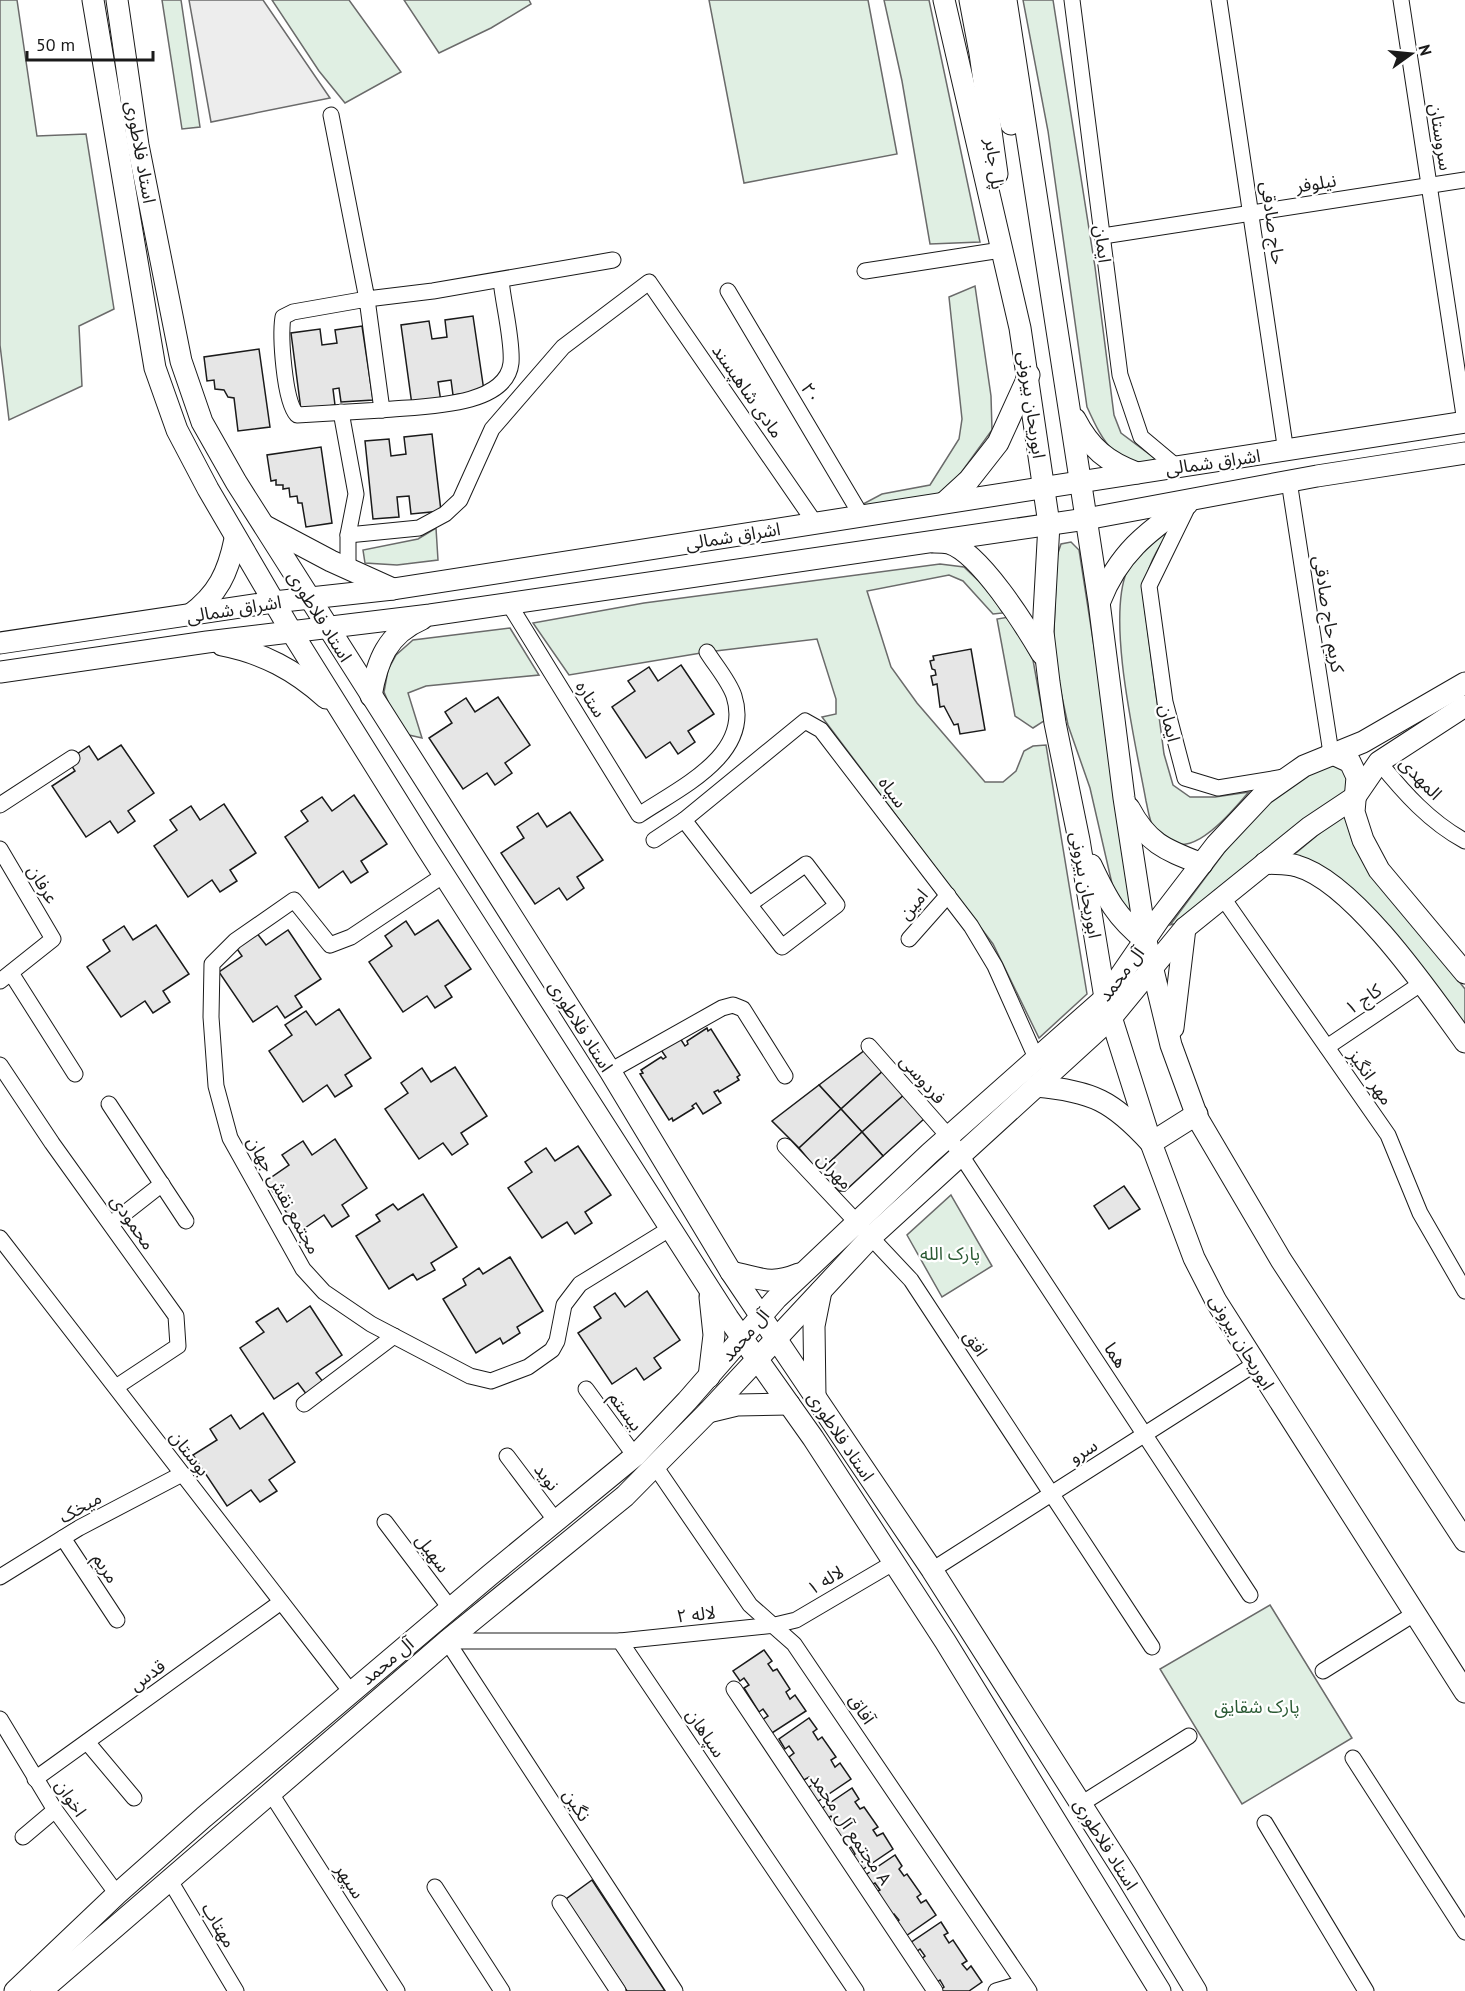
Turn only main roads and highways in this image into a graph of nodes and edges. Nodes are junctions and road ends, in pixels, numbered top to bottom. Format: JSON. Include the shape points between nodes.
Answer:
{"nodes":[{"id":1,"x":93,"y":0,"type":"edge"},
{"id":2,"x":117,"y":0,"type":"edge"},
{"id":3,"x":944,"y":0,"type":"edge"},
{"id":4,"x":970,"y":0,"type":"edge"},
{"id":5,"x":986,"y":0,"type":"edge"},
{"id":6,"x":1006,"y":0,"type":"edge"},
{"id":7,"x":125,"y":56,"type":"junction"},
{"id":8,"x":102,"y":60,"type":"junction"},
{"id":9,"x":1054,"y":318,"type":"junction"},
{"id":10,"x":1020,"y":328,"type":"junction"},
{"id":11,"x":1029,"y":375,"type":"junction"},
{"id":12,"x":1068,"y":399,"type":"junction"},
{"id":13,"x":1465,"y":422,"type":"edge"},
{"id":14,"x":1465,"y":453,"type":"edge"},
{"id":15,"x":1138,"y":474,"type":"junction"},
{"id":16,"x":1081,"y":482,"type":"junction"},
{"id":17,"x":1044,"y":488,"type":"junction"},
{"id":18,"x":1190,"y":501,"type":"junction"},
{"id":19,"x":945,"y":502,"type":"junction"},
{"id":20,"x":869,"y":514,"type":"junction"},
{"id":21,"x":1086,"y":519,"type":"junction"},
{"id":22,"x":1049,"y":524,"type":"junction"},
{"id":23,"x":263,"y":525,"type":"junction"},
{"id":24,"x":235,"y":539,"type":"junction"},
{"id":25,"x":925,"y":541,"type":"junction"},
{"id":26,"x":882,"y":547,"type":"junction"},
{"id":27,"x":393,"y":589,"type":"junction"},
{"id":28,"x":309,"y":597,"type":"junction"},
{"id":29,"x":274,"y":602,"type":"junction"},
{"id":30,"x":1100,"y":602,"type":"junction"},
{"id":31,"x":430,"y":615,"type":"junction"},
{"id":32,"x":189,"y":616,"type":"junction"},
{"id":33,"x":328,"y":627,"type":"junction"},
{"id":34,"x":291,"y":631,"type":"junction"},
{"id":35,"x":207,"y":642,"type":"junction"},
{"id":36,"x":0,"y":643,"type":"edge"},
{"id":37,"x":1046,"y":660,"type":"junction"},
{"id":38,"x":0,"y":672,"type":"edge"},
{"id":39,"x":1465,"y":682,"type":"edge"},
{"id":40,"x":371,"y":696,"type":"junction"},
{"id":41,"x":1465,"y":706,"type":"edge"},
{"id":42,"x":342,"y":711,"type":"junction"},
{"id":43,"x":1363,"y":742,"type":"junction"},
{"id":44,"x":1331,"y":753,"type":"junction"},
{"id":45,"x":1379,"y":762,"type":"junction"},
{"id":46,"x":1355,"y":797,"type":"junction"},
{"id":47,"x":1124,"y":798,"type":"junction"},
{"id":48,"x":1079,"y":840,"type":"junction"},
{"id":49,"x":1265,"y":862,"type":"junction"},
{"id":50,"x":1202,"y":864,"type":"junction"},
{"id":51,"x":1185,"y":928,"type":"junction"},
{"id":52,"x":1146,"y":940,"type":"junction"},
{"id":53,"x":1153,"y":964,"type":"junction"},
{"id":54,"x":1465,"y":973,"type":"edge"},
{"id":55,"x":1108,"y":1008,"type":"junction"},
{"id":56,"x":1465,"y":1042,"type":"edge"},
{"id":57,"x":1171,"y":1045,"type":"junction"},
{"id":58,"x":1036,"y":1086,"type":"junction"},
{"id":59,"x":1197,"y":1114,"type":"junction"},
{"id":60,"x":1151,"y":1143,"type":"junction"},
{"id":61,"x":954,"y":1145,"type":"junction"},
{"id":62,"x":863,"y":1230,"type":"junction"},
{"id":63,"x":805,"y":1271,"type":"junction"},
{"id":64,"x":731,"y":1272,"type":"junction"},
{"id":65,"x":708,"y":1287,"type":"junction"},
{"id":66,"x":821,"y":1291,"type":"junction"},
{"id":67,"x":760,"y":1317,"type":"junction"},
{"id":68,"x":742,"y":1338,"type":"junction"},
{"id":69,"x":776,"y":1340,"type":"junction"},
{"id":70,"x":757,"y":1359,"type":"junction"},
{"id":71,"x":709,"y":1377,"type":"junction"},
{"id":72,"x":815,"y":1398,"type":"junction"},
{"id":73,"x":789,"y":1404,"type":"junction"},
{"id":74,"x":708,"y":1412,"type":"junction"},
{"id":75,"x":1465,"y":1541,"type":"edge"},
{"id":76,"x":1465,"y":1692,"type":"edge"},
{"id":77,"x":52,"y":1980,"type":"edge"},
{"id":78,"x":15,"y":1991,"type":"edge"},
{"id":79,"x":1160,"y":1991,"type":"edge"},
{"id":80,"x":1196,"y":1991,"type":"edge"}],
"edges":[{"from":1,"to":8,"type":"main road","name":"استاد فلاطوری"},
{"from":2,"to":7,"type":"main road","name":"استاد فلاطوری"},
{"from":3,"to":10,"type":"main road","name":"ابوریحان بیرونی"},
{"from":4,"to":10,"type":"main road","name":"پل جابر"},
{"from":5,"to":9,"type":"main road","name":"پل جابر"},
{"from":6,"to":9,"type":"main road","name":"ابوریحان بیرونی"},
{"from":7,"to":8,"type":"main road"},
{"from":7,"to":23,"type":"main road","name":"استاد فلاطوری","via":[[138,145],[181,361],[202,422]]},
{"from":8,"to":24,"type":"main road","name":"استاد فلاطوری","via":[[155,368],[177,430]]},
{"from":9,"to":12,"type":"main road","name":"ابوریحان بیرونی"},
{"from":10,"to":11,"type":"main road","name":"ابوریحان بیرونی"},
{"from":11,"to":17,"type":"main road","name":"ابوریحان بیرونی"},
{"from":11,"to":19,"type":"main road","via":[[998,443],[969,480]]},
{"from":12,"to":15,"type":"main road","via":[[1085,438],[1100,455]]},
{"from":12,"to":16,"type":"main road","name":"ابوریحان بیرونی"},
{"from":13,"to":15,"type":"main road","name":"اشراق شمالی"},
{"from":14,"to":18,"type":"main road","name":"اشراق شمالی"},
{"from":15,"to":16,"type":"main road","name":"اشراق شمالی"},
{"from":16,"to":17,"type":"main road","name":"اشراق شمالی"},
{"from":16,"to":21,"type":"main road","name":"ابوریحان بیرونی"},
{"from":17,"to":19,"type":"main road","name":"اشراق شمالی"},
{"from":17,"to":22,"type":"main road","name":"ابوریحان بیرونی"},
{"from":18,"to":21,"type":"main road","name":"اشراق شمالی"},
{"from":18,"to":30,"type":"main road","via":[[1134,544],[1109,576]]},
{"from":19,"to":20,"type":"main road","name":"اشراق شمالی"},
{"from":20,"to":26,"type":"main road","via":[[888,529]]},
{"from":20,"to":27,"type":"main road","name":"اشراق شمالی"},
{"from":21,"to":22,"type":"main road","name":"اشراق شمالی"},
{"from":21,"to":30,"type":"main road","name":"ابوریحان بیرونی"},
{"from":22,"to":25,"type":"main road","name":"اشراق شمالی"},
{"from":22,"to":37,"type":"main road","name":"ابوریحان بیرونی","via":[[1043,632]]},
{"from":23,"to":27,"type":"main road"},
{"from":23,"to":28,"type":"main road","name":"استاد فلاطوری"},
{"from":24,"to":29,"type":"main road","name":"استاد فلاطوری"},
{"from":24,"to":32,"type":"main road","via":[[220,587]]},
{"from":25,"to":26,"type":"main road","name":"اشراق شمالی"},
{"from":25,"to":37,"type":"main road","via":[[949,543],[978,565]]},
{"from":26,"to":31,"type":"main road","name":"اشراق شمالی"},
{"from":27,"to":28,"type":"main road","name":"اشراق شمالی"},
{"from":28,"to":29,"type":"main road","name":"اشراق شمالی"},
{"from":28,"to":33,"type":"main road","name":"استاد فلاطوری"},
{"from":29,"to":32,"type":"main road","name":"اشراق شمالی"},
{"from":29,"to":34,"type":"main road","name":"استاد فلاطوری"},
{"from":30,"to":47,"type":"main road","name":"ابوریحان بیرونی"},
{"from":31,"to":33,"type":"main road","name":"اشراق شمالی"},
{"from":31,"to":40,"type":"main road","via":[[407,625],[385,647]]},
{"from":32,"to":36,"type":"main road","name":"اشراق شمالی"},
{"from":33,"to":34,"type":"main road","name":"اشراق شمالی"},
{"from":33,"to":40,"type":"main road","name":"استاد فلاطوری"},
{"from":34,"to":35,"type":"main road","name":"اشراق شمالی"},
{"from":34,"to":42,"type":"main road","name":"استاد فلاطوری"},
{"from":35,"to":38,"type":"main road","name":"اشراق شمالی"},
{"from":35,"to":42,"type":"main road","via":[[270,658],[312,685]]},
{"from":37,"to":48,"type":"main road","name":"ابوریحان بیرونی"},
{"from":39,"to":43,"type":"main road","name":"آل محمد"},
{"from":40,"to":64,"type":"main road","name":"استاد فلاطوری","via":[[610,1071]]},
{"from":41,"to":45,"type":"main road","name":"آل محمد"},
{"from":42,"to":65,"type":"main road","name":"استاد فلاطوری"},
{"from":43,"to":44,"type":"main road","name":"آل محمد"},
{"from":43,"to":45,"type":"main road"},
{"from":44,"to":46,"type":"main road","via":[[1350,762],[1358,777]]},
{"from":44,"to":50,"type":"main road","name":"آل محمد","via":[[1287,776],[1264,794]]},
{"from":45,"to":46,"type":"main road","name":"آل محمد"},
{"from":46,"to":49,"type":"main road","name":"آل محمد"},
{"from":46,"to":54,"type":"main road","via":[[1354,812],[1363,840],[1379,870]]},
{"from":47,"to":50,"type":"main road","via":[[1139,828],[1152,842]]},
{"from":47,"to":52,"type":"main road","name":"ابوریحان بیرونی"},
{"from":48,"to":52,"type":"main road","via":[[1105,895],[1124,923]]},
{"from":48,"to":55,"type":"main road","name":"ابوریحان بیرونی"},
{"from":49,"to":51,"type":"main road","name":"آل محمد"},
{"from":49,"to":56,"type":"main road","via":[[1298,866],[1338,889],[1406,960]]},
{"from":50,"to":52,"type":"main road","name":"آل محمد"},
{"from":51,"to":52,"type":"main road"},
{"from":51,"to":53,"type":"main road","name":"آل محمد"},
{"from":51,"to":57,"type":"main road"},
{"from":52,"to":53,"type":"main road","name":"ابوریحان بیرونی"},
{"from":52,"to":55,"type":"main road","name":"آل محمد"},
{"from":53,"to":55,"type":"main road","name":"آل محمد"},
{"from":53,"to":57,"type":"main road","name":"ابوریحان بیرونی"},
{"from":55,"to":58,"type":"main road","name":"آل محمد"},
{"from":55,"to":60,"type":"main road","name":"ابوریحان بیرونی"},
{"from":55,"to":61,"type":"main road","name":"آل محمد","via":[[1037,1060]]},
{"from":57,"to":59,"type":"main road","name":"ابوریحان بیرونی"},
{"from":58,"to":60,"type":"main road","via":[[1093,1095],[1133,1123]]},
{"from":58,"to":61,"type":"main road","name":"آل محمد"},
{"from":59,"to":60,"type":"main road"},
{"from":59,"to":75,"type":"main road","name":"ابوریحان بیرونی","via":[[1281,1260]]},
{"from":60,"to":76,"type":"main road","name":"ابوریحان بیرونی","via":[[1194,1258],[1216,1301]]},
{"from":61,"to":62,"type":"main road","name":"آل محمد"},
{"from":62,"to":63,"type":"main road","name":"آل محمد"},
{"from":62,"to":66,"type":"main road","name":"آل محمد"},
{"from":63,"to":64,"type":"main road","via":[[781,1281]]},
{"from":63,"to":67,"type":"main road","name":"آل محمد"},
{"from":64,"to":67,"type":"main road","name":"استاد فلاطوری"},
{"from":65,"to":68,"type":"main road","name":"استاد فلاطوری"},
{"from":65,"to":71,"type":"main road","via":[[714,1335]]},
{"from":66,"to":69,"type":"main road","name":"آل محمد"},
{"from":66,"to":72,"type":"main road","via":[[814,1326]]},
{"from":67,"to":68,"type":"main road","name":"آل محمد"},
{"from":67,"to":69,"type":"main road","name":"استاد فلاطوری"},
{"from":68,"to":70,"type":"main road","name":"استاد فلاطوری"},
{"from":68,"to":71,"type":"main road","name":"آل محمد"},
{"from":69,"to":70,"type":"main road","name":"آل محمد"},
{"from":69,"to":72,"type":"main road","name":"استاد فلاطوری"},
{"from":70,"to":73,"type":"main road","name":"استاد فلاطوری"},
{"from":70,"to":74,"type":"main road","name":"آل محمد"},
{"from":71,"to":77,"type":"main road","name":"آل محمد","via":[[635,1456],[450,1608],[117,1894]]},
{"from":72,"to":80,"type":"main road","name":"استاد فلاطوری","via":[[932,1570]]},
{"from":73,"to":74,"type":"main road","via":[[737,1405]]},
{"from":73,"to":79,"type":"main road","name":"استاد فلاطوری","via":[[945,1641]]},
{"from":74,"to":77,"type":"main road","name":"آل محمد","via":[[625,1496],[447,1641]]},
{"from":77,"to":78,"type":"main road","name":"آل محمد"}]}
